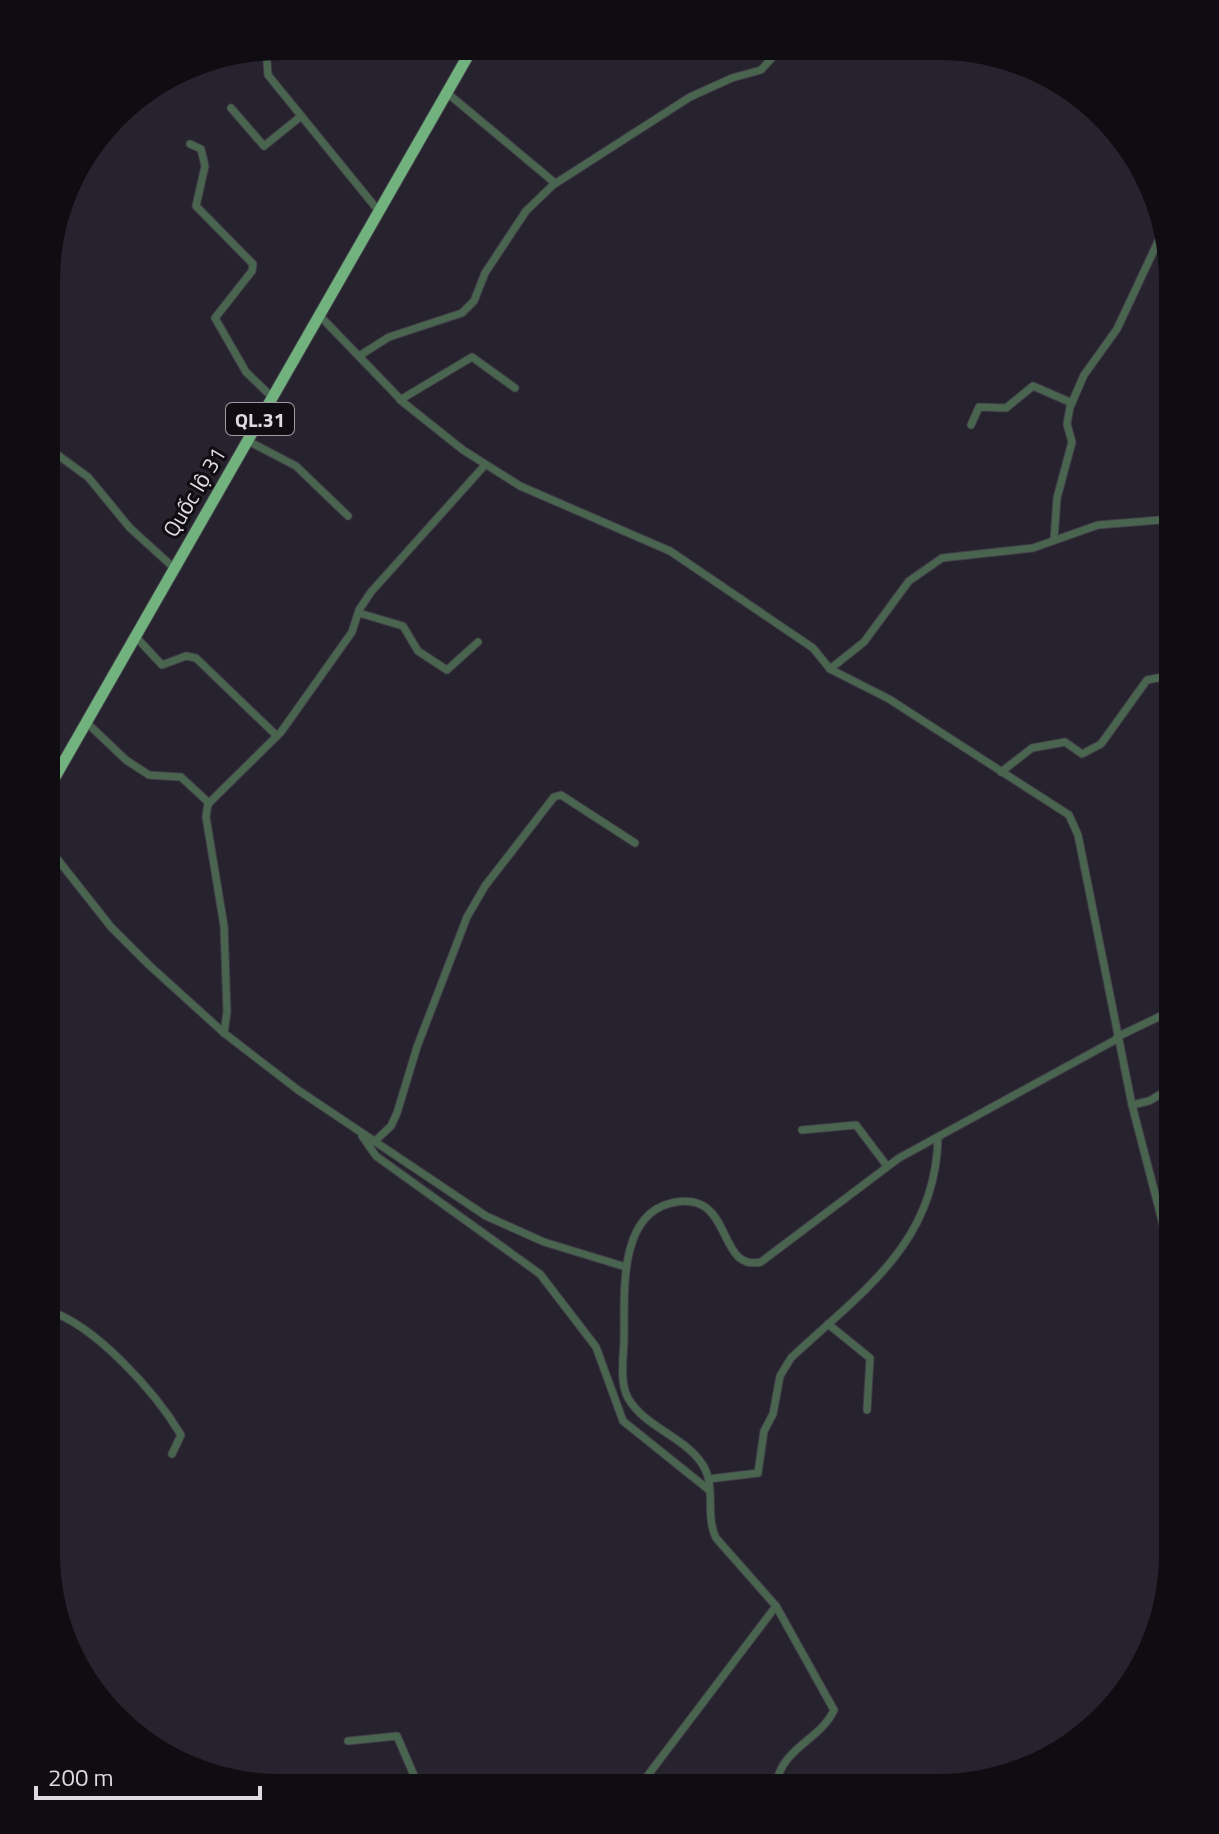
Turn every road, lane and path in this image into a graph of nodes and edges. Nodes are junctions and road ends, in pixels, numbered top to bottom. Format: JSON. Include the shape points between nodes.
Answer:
{"nodes":[{"id":1,"x":465,"y":60,"type":"edge"},
{"id":2,"x":769,"y":60,"type":"edge"},
{"id":3,"x":267,"y":61,"type":"edge"},
{"id":4,"x":446,"y":92,"type":"junction"},
{"id":5,"x":231,"y":108,"type":"dead end"},
{"id":6,"x":300,"y":117,"type":"junction"},
{"id":7,"x":190,"y":144,"type":"dead end"},
{"id":8,"x":555,"y":183,"type":"junction"},
{"id":9,"x":377,"y":209,"type":"junction"},
{"id":10,"x":1156,"y":245,"type":"edge"},
{"id":11,"x":317,"y":313,"type":"junction"},
{"id":12,"x":359,"y":356,"type":"junction"},
{"id":13,"x":515,"y":388,"type":"dead end"},
{"id":14,"x":272,"y":397,"type":"junction"},
{"id":15,"x":400,"y":400,"type":"junction"},
{"id":16,"x":1072,"y":403,"type":"junction"},
{"id":17,"x":971,"y":425,"type":"dead end"},
{"id":18,"x":248,"y":441,"type":"junction"},
{"id":19,"x":60,"y":457,"type":"edge"},
{"id":20,"x":485,"y":465,"type":"junction"},
{"id":21,"x":348,"y":516,"type":"dead end"},
{"id":22,"x":1159,"y":520,"type":"edge"},
{"id":23,"x":1054,"y":540,"type":"junction"},
{"id":24,"x":173,"y":567,"type":"junction"},
{"id":25,"x":359,"y":613,"type":"junction"},
{"id":26,"x":135,"y":636,"type":"junction"},
{"id":27,"x":478,"y":642,"type":"dead end"},
{"id":28,"x":830,"y":669,"type":"junction"},
{"id":29,"x":1159,"y":678,"type":"edge"},
{"id":30,"x":86,"y":722,"type":"junction"},
{"id":31,"x":277,"y":736,"type":"junction"},
{"id":32,"x":60,"y":768,"type":"edge"},
{"id":33,"x":1001,"y":772,"type":"junction"},
{"id":34,"x":209,"y":803,"type":"junction"},
{"id":35,"x":635,"y":843,"type":"dead end"},
{"id":36,"x":60,"y":862,"type":"edge"},
{"id":37,"x":1159,"y":1017,"type":"edge"},
{"id":38,"x":224,"y":1033,"type":"junction"},
{"id":39,"x":1117,"y":1038,"type":"junction"},
{"id":40,"x":1159,"y":1095,"type":"edge"},
{"id":41,"x":1132,"y":1105,"type":"junction"},
{"id":42,"x":802,"y":1130,"type":"dead end"},
{"id":43,"x":360,"y":1134,"type":"junction"},
{"id":44,"x":938,"y":1137,"type":"junction"},
{"id":45,"x":374,"y":1142,"type":"junction"},
{"id":46,"x":887,"y":1166,"type":"junction"},
{"id":47,"x":1159,"y":1206,"type":"edge"},
{"id":48,"x":626,"y":1267,"type":"junction"},
{"id":49,"x":60,"y":1316,"type":"edge"},
{"id":50,"x":828,"y":1324,"type":"junction"},
{"id":51,"x":867,"y":1410,"type":"dead end"},
{"id":52,"x":172,"y":1454,"type":"dead end"},
{"id":53,"x":709,"y":1479,"type":"junction"},
{"id":54,"x":709,"y":1490,"type":"junction"},
{"id":55,"x":776,"y":1606,"type":"junction"},
{"id":56,"x":348,"y":1741,"type":"dead end"},
{"id":57,"x":413,"y":1774,"type":"edge"},
{"id":58,"x":649,"y":1774,"type":"edge"},
{"id":59,"x":780,"y":1774,"type":"edge"}],
"edges":[{"from":1,"to":4,"type":"highway","name":"Quốc lộ 31","number":"QL.31"},
{"from":2,"to":8,"type":"street","via":[[756,74],[732,78],[690,97]]},
{"from":3,"to":6,"type":"street","via":[[268,75]]},
{"from":4,"to":8,"type":"street"},
{"from":4,"to":9,"type":"highway","name":"Quốc lộ 31","number":"QL.31"},
{"from":5,"to":6,"type":"street","via":[[264,146]]},
{"from":6,"to":9,"type":"street"},
{"from":7,"to":14,"type":"street","via":[[201,149],[205,166],[196,206],[253,264],[215,318],[246,372]]},
{"from":8,"to":12,"type":"street","via":[[526,211],[485,273],[470,307],[389,337]]},
{"from":9,"to":11,"type":"highway","name":"Quốc lộ 31","number":"QL.31"},
{"from":10,"to":16,"type":"street","via":[[1117,329],[1084,375]]},
{"from":11,"to":12,"type":"street"},
{"from":11,"to":14,"type":"highway","name":"Quốc lộ 31","number":"QL.31"},
{"from":12,"to":15,"type":"street"},
{"from":13,"to":15,"type":"street","via":[[472,357]]},
{"from":14,"to":18,"type":"highway","name":"Quốc lộ 31","number":"QL.31"},
{"from":15,"to":20,"type":"street"},
{"from":16,"to":17,"type":"street","via":[[1033,386],[1006,408],[979,407]]},
{"from":16,"to":23,"type":"street","via":[[1067,424],[1072,442],[1057,498]]},
{"from":18,"to":21,"type":"street","via":[[296,466]]},
{"from":18,"to":24,"type":"highway","name":"Quốc lộ 31","number":"QL.31"},
{"from":19,"to":24,"type":"street","via":[[88,477],[130,528]]},
{"from":20,"to":25,"type":"street","via":[[400,557]]},
{"from":20,"to":28,"type":"street","via":[[520,486],[670,551],[813,648]]},
{"from":22,"to":23,"type":"street","via":[[1098,525]]},
{"from":23,"to":28,"type":"street","via":[[1026,549],[952,554],[932,563],[900,592],[864,642]]},
{"from":24,"to":26,"type":"highway","name":"Quốc lộ 31","number":"QL.31"},
{"from":25,"to":27,"type":"street","via":[[403,626],[418,651],[447,670]]},
{"from":25,"to":31,"type":"street","via":[[352,632]]},
{"from":26,"to":30,"type":"highway","name":"Quốc lộ 31","number":"QL.31"},
{"from":26,"to":31,"type":"street","via":[[162,665],[186,656],[201,662]]},
{"from":28,"to":33,"type":"street","via":[[889,699]]},
{"from":29,"to":33,"type":"street","via":[[1147,680],[1096,750],[1082,754],[1065,742],[1037,746]]},
{"from":30,"to":32,"type":"highway","name":"Quốc lộ 31","number":"QL.31"},
{"from":30,"to":34,"type":"street","via":[[133,765],[149,775],[181,777]]},
{"from":31,"to":34,"type":"street"},
{"from":33,"to":39,"type":"street","via":[[1069,815],[1076,828]]},
{"from":34,"to":38,"type":"street","via":[[206,817],[224,926]]},
{"from":35,"to":45,"type":"street","via":[[561,795],[554,797],[477,898],[436,996],[397,1113]]},
{"from":36,"to":38,"type":"street","via":[[111,927]]},
{"from":37,"to":39,"type":"street"},
{"from":38,"to":43,"type":"street"},
{"from":39,"to":41,"type":"street"},
{"from":39,"to":44,"type":"street"},
{"from":40,"to":41,"type":"street"},
{"from":41,"to":47,"type":"street"},
{"from":42,"to":46,"type":"street","via":[[856,1125]]},
{"from":43,"to":45,"type":"street"},
{"from":43,"to":54,"type":"street","via":[[376,1156],[543,1276],[596,1347],[623,1421]]},
{"from":44,"to":46,"type":"street"},
{"from":44,"to":50,"type":"street","via":[[933,1183],[906,1243],[886,1271]]},
{"from":45,"to":48,"type":"street","via":[[486,1216],[544,1242]]},
{"from":46,"to":48,"type":"street","via":[[761,1262],[738,1256],[715,1213],[689,1201],[671,1203],[648,1217]]},
{"from":48,"to":53,"type":"street","via":[[626,1393],[637,1409],[698,1457]]},
{"from":49,"to":52,"type":"street","via":[[107,1345],[179,1430],[182,1438]]},
{"from":50,"to":51,"type":"street","via":[[870,1358]]},
{"from":50,"to":53,"type":"street","via":[[791,1358],[780,1376],[758,1473]]},
{"from":53,"to":54,"type":"street"},
{"from":54,"to":55,"type":"street","via":[[716,1538]]},
{"from":55,"to":58,"type":"street"},
{"from":55,"to":59,"type":"street","via":[[834,1710],[784,1761]]},
{"from":56,"to":57,"type":"street","via":[[397,1736]]}]}
